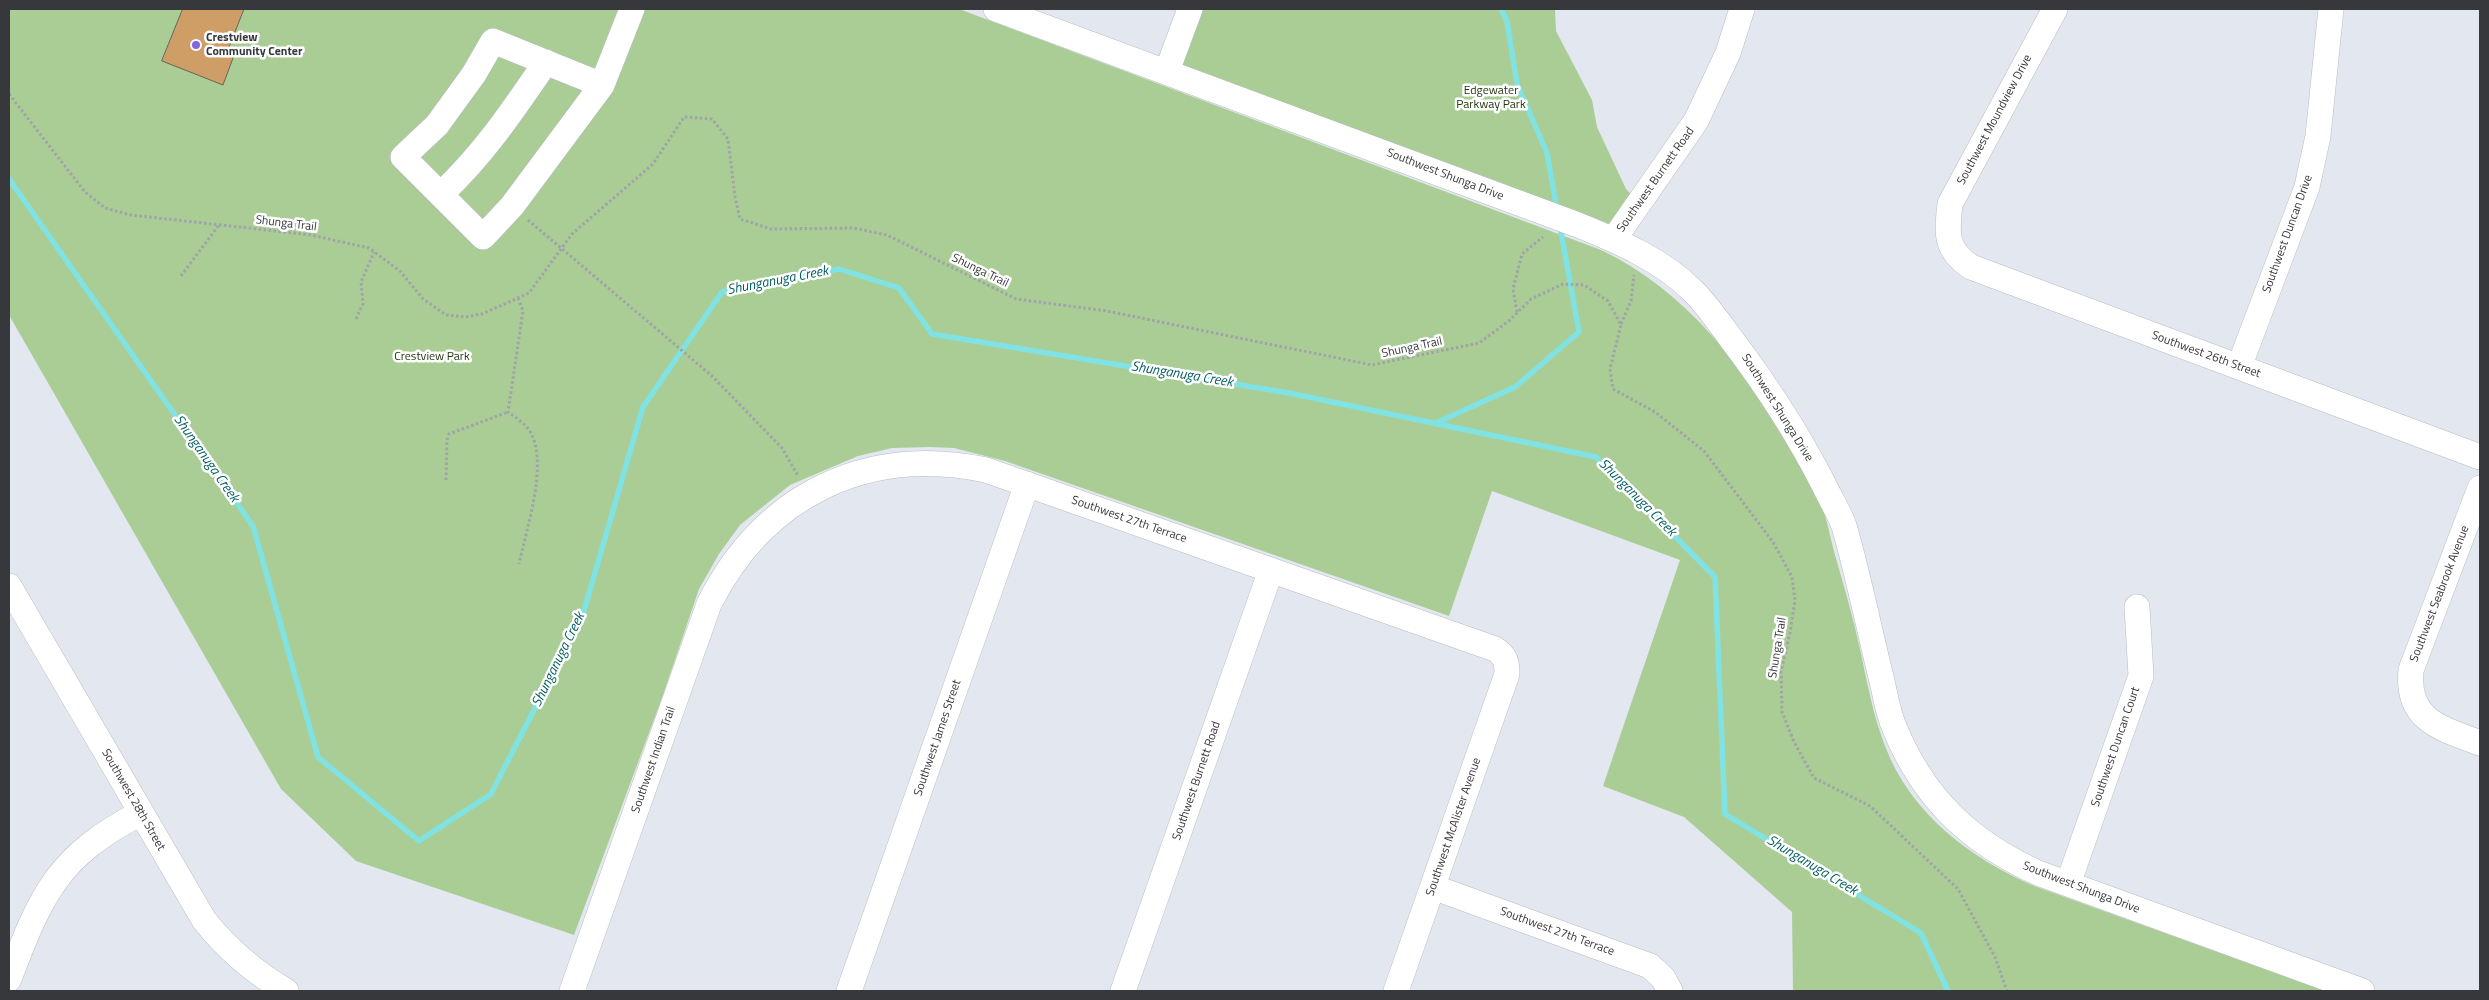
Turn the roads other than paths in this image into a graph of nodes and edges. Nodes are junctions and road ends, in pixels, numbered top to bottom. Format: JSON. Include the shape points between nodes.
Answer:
{"nodes":[{"id":1,"x":632,"y":9,"type":"edge"},
{"id":2,"x":996,"y":9,"type":"edge"},
{"id":3,"x":1190,"y":9,"type":"edge"},
{"id":4,"x":1742,"y":9,"type":"edge"},
{"id":5,"x":2055,"y":9,"type":"edge"},
{"id":6,"x":2331,"y":9,"type":"edge"},
{"id":7,"x":546,"y":62,"type":"junction"},
{"id":8,"x":1167,"y":71,"type":"junction"},
{"id":9,"x":602,"y":86,"type":"junction"},
{"id":10,"x":441,"y":194,"type":"junction"},
{"id":11,"x":1947,"y":235,"type":"joint"},
{"id":12,"x":1614,"y":239,"type":"junction"},
{"id":13,"x":2240,"y":367,"type":"junction"},
{"id":14,"x":2480,"y":456,"type":"edge"},
{"id":15,"x":1027,"y":484,"type":"junction"},
{"id":16,"x":2480,"y":488,"type":"edge"},
{"id":17,"x":753,"y":537,"type":"joint"},
{"id":18,"x":1270,"y":570,"type":"junction"},
{"id":19,"x":9,"y":586,"type":"edge"},
{"id":20,"x":2137,"y":607,"type":"dead end"},
{"id":21,"x":1507,"y":662,"type":"joint"},
{"id":22,"x":2480,"y":743,"type":"edge"},
{"id":23,"x":141,"y":813,"type":"junction"},
{"id":24,"x":2068,"y":884,"type":"junction"},
{"id":25,"x":1433,"y":887,"type":"junction"},
{"id":26,"x":9,"y":979,"type":"edge"},
{"id":27,"x":279,"y":989,"type":"edge"},
{"id":28,"x":572,"y":991,"type":"edge"},
{"id":29,"x":849,"y":991,"type":"edge"},
{"id":30,"x":1123,"y":991,"type":"edge"},
{"id":31,"x":1396,"y":991,"type":"edge"},
{"id":32,"x":1670,"y":991,"type":"edge"},
{"id":33,"x":2362,"y":991,"type":"edge"}],
"edges":[{"from":1,"to":9,"type":"street"},
{"from":2,"to":8,"type":"street","name":"Southwest Shunga Drive"},
{"from":3,"to":8,"type":"street"},
{"from":4,"to":12,"type":"street","name":"Southwest Burnett Road","via":[[1728,53],[1696,121]]},
{"from":5,"to":11,"type":"street","name":"Southwest Moundview Drive","via":[[1950,204]]},
{"from":6,"to":13,"type":"street","name":"Southwest Duncan Drive","via":[[2318,136],[2307,186]]},
{"from":7,"to":9,"type":"street"},
{"from":7,"to":10,"type":"street","via":[[494,137],[465,172]]},
{"from":7,"to":10,"type":"street","via":[[494,41],[437,125],[403,157]]},
{"from":8,"to":12,"type":"street","name":"Southwest Shunga Drive"},
{"from":9,"to":10,"type":"street","via":[[512,206],[483,237]]},
{"from":11,"to":13,"type":"street","name":"Southwest 26th Street","via":[[1957,255],[1971,267]]},
{"from":12,"to":24,"type":"street","name":"Southwest Shunga Drive","via":[[1648,257],[1693,291],[1754,368],[1817,471],[1843,524],[1894,727],[1909,761],[1929,792],[1980,842],[2009,860]]},
{"from":13,"to":14,"type":"street","name":"Southwest 26th Street"},
{"from":15,"to":17,"type":"street","name":"Southwest 27th Terrace","via":[[966,466],[923,462],[888,466],[860,472],[808,494]]},
{"from":15,"to":18,"type":"street","name":"Southwest 27th Terrace"},
{"from":15,"to":29,"type":"street","name":"Southwest James Street"},
{"from":16,"to":22,"type":"street","name":"Southwest Seabrook Avenue","via":[[2412,670],[2410,683],[2414,702],[2425,718],[2438,727]]},
{"from":17,"to":28,"type":"street","name":"Southwest Indian Trail","via":[[721,581],[709,604]]},
{"from":18,"to":21,"type":"street","name":"Southwest 27th Terrace","via":[[1495,649]]},
{"from":18,"to":30,"type":"street","name":"Southwest Burnett Road"},
{"from":19,"to":23,"type":"street","name":"Southwest 28th Street"},
{"from":20,"to":24,"type":"street","name":"Southwest Duncan Court","via":[[2141,676]]},
{"from":21,"to":25,"type":"street","name":"Southwest McAlister Avenue","via":[[1507,674]]},
{"from":23,"to":26,"type":"street","via":[[110,829],[82,850],[58,876],[38,906]]},
{"from":23,"to":27,"type":"street","name":"Southwest 28th Street","via":[[204,920],[230,949]]},
{"from":24,"to":33,"type":"street","name":"Southwest Shunga Drive"},
{"from":25,"to":31,"type":"street","name":"Southwest McAlister Avenue"},
{"from":25,"to":32,"type":"street","name":"Southwest 27th Terrace","via":[[1650,966],[1663,978]]}]}
